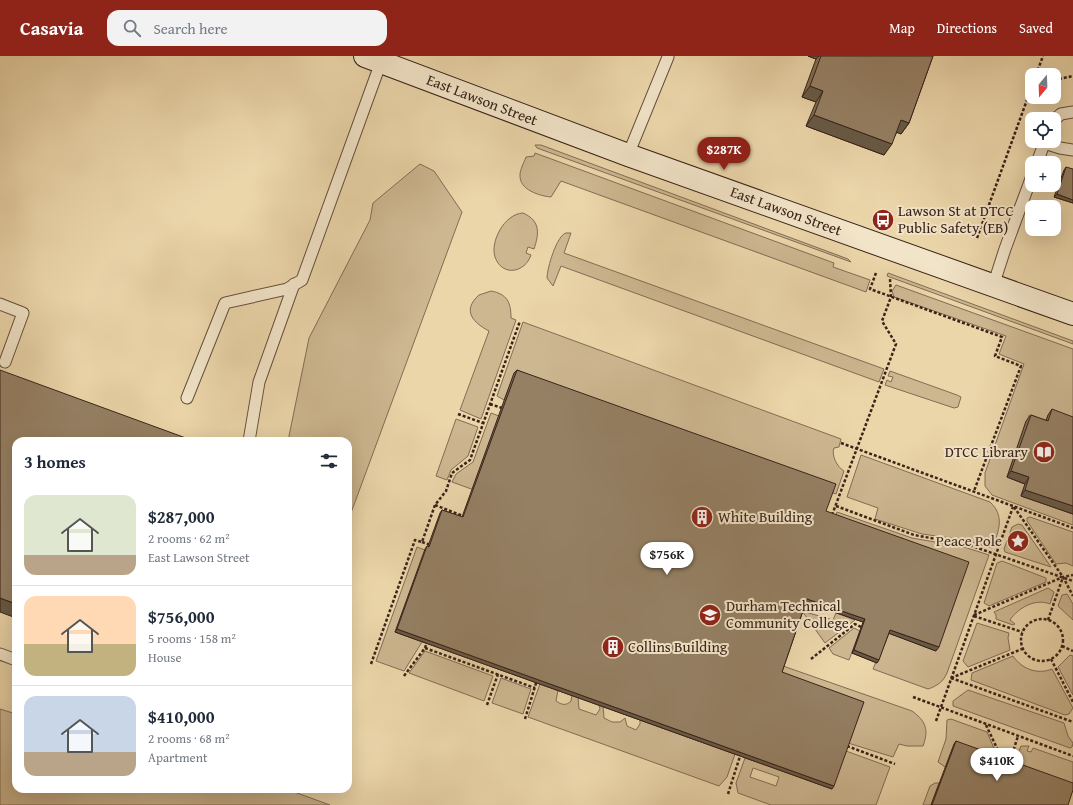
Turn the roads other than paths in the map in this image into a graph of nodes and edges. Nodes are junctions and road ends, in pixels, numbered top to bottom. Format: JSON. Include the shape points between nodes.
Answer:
{"nodes":[{"id":1,"x":668,"y":58,"type":"dead end"},
{"id":2,"x":373,"y":59,"type":"edge"},
{"id":3,"x":1073,"y":112,"type":"edge"},
{"id":4,"x":1061,"y":114,"type":"edge"},
{"id":5,"x":1060,"y":148,"type":"edge"},
{"id":6,"x":1073,"y":150,"type":"edge"},
{"id":7,"x":628,"y":155,"type":"junction"},
{"id":8,"x":1026,"y":192,"type":"edge"},
{"id":9,"x":294,"y":284,"type":"junction"},
{"id":10,"x":994,"y":286,"type":"junction"},
{"id":11,"x":0,"y":304,"type":"edge"},
{"id":12,"x":1073,"y":314,"type":"edge"},
{"id":13,"x":5,"y":362,"type":"dead end"},
{"id":14,"x":187,"y":398,"type":"dead end"},
{"id":15,"x":250,"y":437,"type":"edge"},
{"id":16,"x":0,"y":654,"type":"edge"},
{"id":17,"x":12,"y":658,"type":"edge"}],
"edges":[{"from":1,"to":7,"type":"lane"},
{"from":2,"to":7,"type":"street","name":"East Lawson Street"},
{"from":2,"to":9,"type":"lane","via":[[302,280]]},
{"from":3,"to":4,"type":"lane"},
{"from":5,"to":6,"type":"lane"},
{"from":7,"to":10,"type":"street","name":"East Lawson Street"},
{"from":8,"to":10,"type":"lane"},
{"from":9,"to":14,"type":"lane","via":[[287,289],[225,303]]},
{"from":9,"to":15,"type":"lane","via":[[259,382]]},
{"from":10,"to":12,"type":"street","name":"East Lawson Street"},
{"from":11,"to":13,"type":"lane","via":[[23,313]]},
{"from":16,"to":17,"type":"lane"}]}
